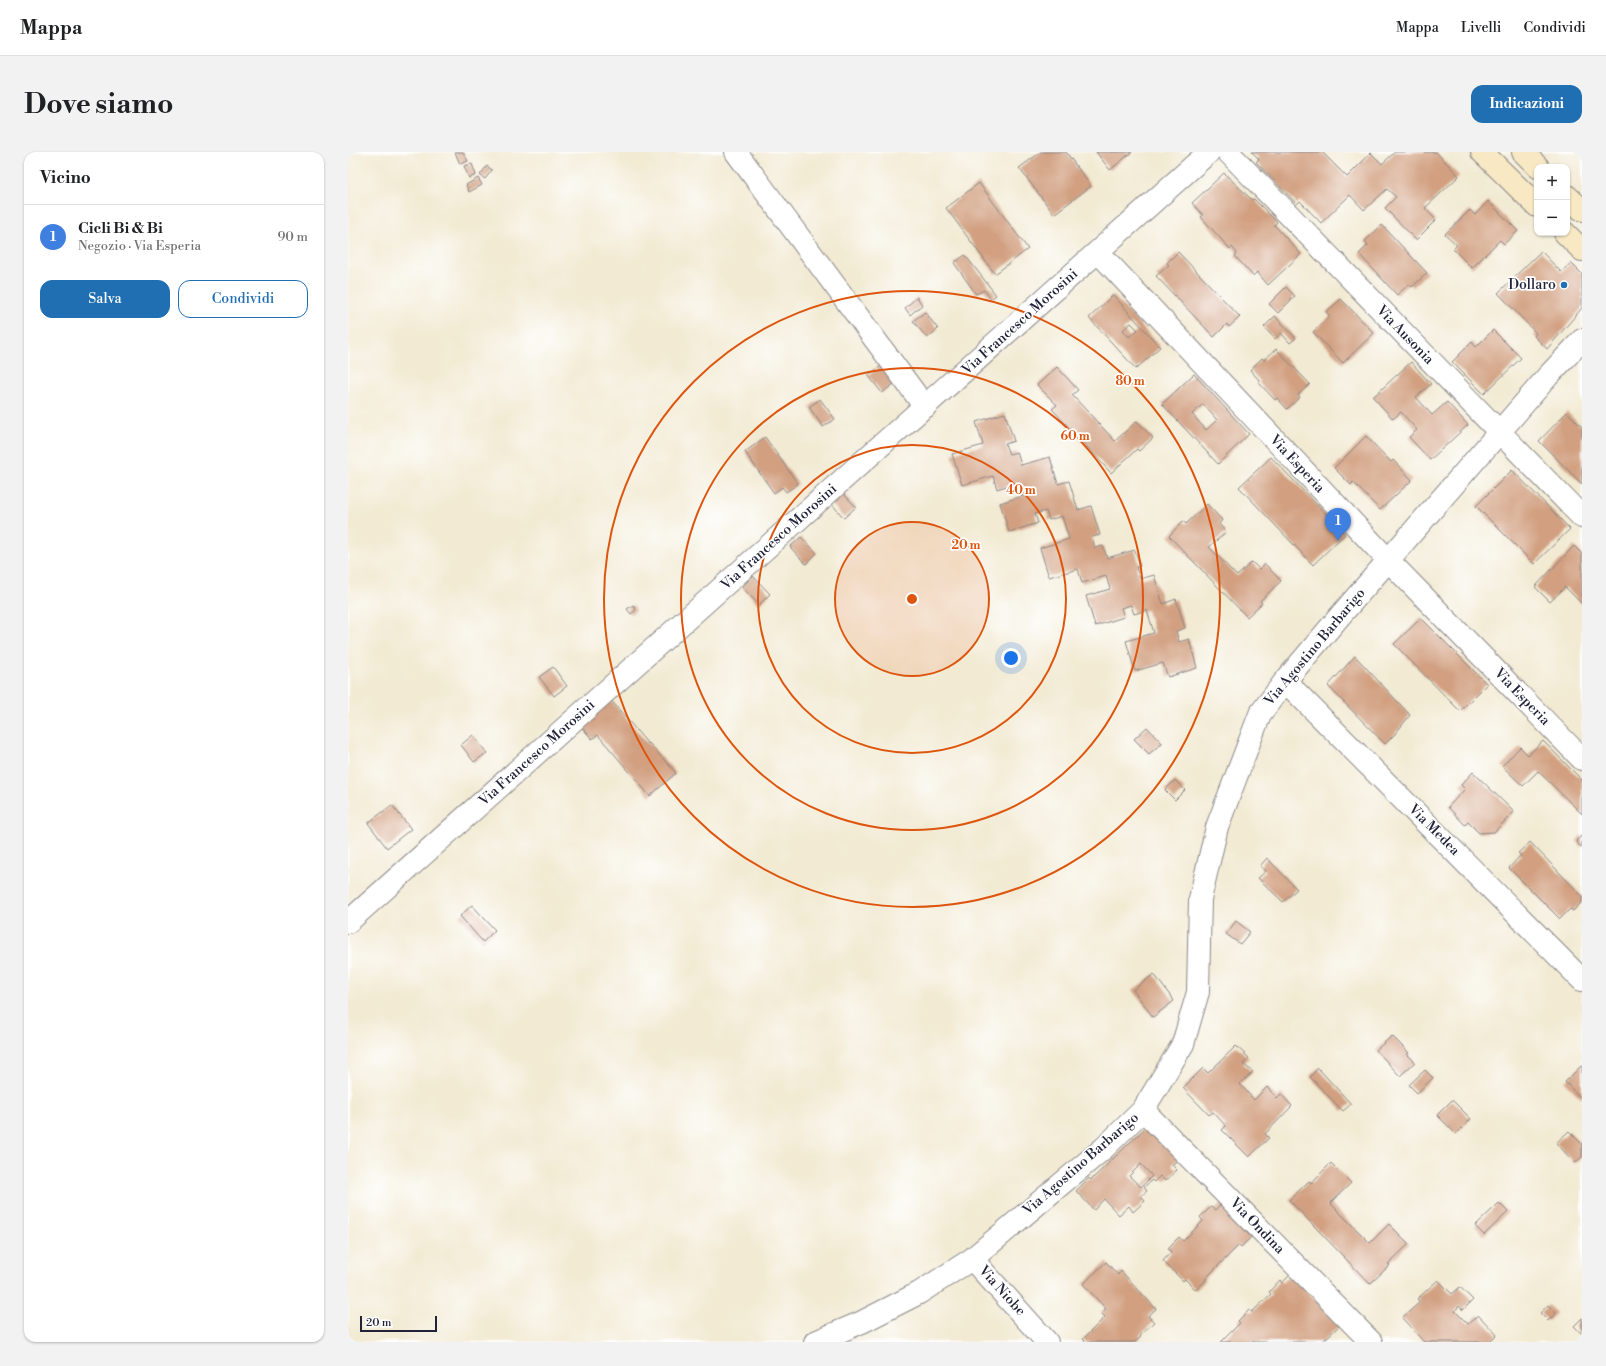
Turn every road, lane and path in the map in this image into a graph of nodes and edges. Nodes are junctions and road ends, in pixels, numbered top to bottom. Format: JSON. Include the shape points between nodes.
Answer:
{"nodes":[{"id":1,"x":736,"y":152,"type":"edge"},
{"id":2,"x":1209,"y":152,"type":"edge"},
{"id":3,"x":1228,"y":152,"type":"edge"},
{"id":4,"x":1482,"y":152,"type":"edge"},
{"id":5,"x":1523,"y":152,"type":"edge"},
{"id":6,"x":1535,"y":164,"type":"edge"},
{"id":7,"x":1570,"y":199,"type":"edge"},
{"id":8,"x":1534,"y":203,"type":"edge"},
{"id":9,"x":1582,"y":210,"type":"edge"},
{"id":10,"x":1568,"y":236,"type":"edge"},
{"id":11,"x":1582,"y":250,"type":"edge"},
{"id":12,"x":1098,"y":252,"type":"junction"},
{"id":13,"x":1582,"y":340,"type":"edge"},
{"id":14,"x":924,"y":407,"type":"junction"},
{"id":15,"x":1499,"y":432,"type":"junction"},
{"id":16,"x":1582,"y":517,"type":"edge"},
{"id":17,"x":1388,"y":560,"type":"junction"},
{"id":18,"x":1285,"y":681,"type":"junction"},
{"id":19,"x":1582,"y":759,"type":"edge"},
{"id":20,"x":348,"y":922,"type":"edge"},
{"id":21,"x":1582,"y":980,"type":"edge"},
{"id":22,"x":1143,"y":1110,"type":"junction"},
{"id":23,"x":972,"y":1259,"type":"junction"},
{"id":24,"x":815,"y":1342,"type":"edge"},
{"id":25,"x":1047,"y":1342,"type":"edge"},
{"id":26,"x":1370,"y":1342,"type":"edge"}],
"edges":[{"from":1,"to":14,"type":"street"},
{"from":2,"to":12,"type":"street","name":"Via Francesco Morosini"},
{"from":3,"to":15,"type":"street","name":"Via Ausonia"},
{"from":4,"to":8,"type":"street"},
{"from":5,"to":6,"type":"street"},
{"from":7,"to":9,"type":"street"},
{"from":10,"to":11,"type":"street"},
{"from":12,"to":14,"type":"street","name":"Via Francesco Morosini"},
{"from":12,"to":17,"type":"street","name":"Via Esperia"},
{"from":13,"to":15,"type":"street","name":"Via Agostino Barbarigo"},
{"from":14,"to":20,"type":"street","name":"Via Francesco Morosini"},
{"from":15,"to":16,"type":"street","name":"Via Ausonia"},
{"from":15,"to":17,"type":"street","name":"Via Agostino Barbarigo"},
{"from":17,"to":18,"type":"street","name":"Via Agostino Barbarigo"},
{"from":17,"to":19,"type":"street","name":"Via Esperia"},
{"from":18,"to":21,"type":"street","name":"Via Medea"},
{"from":18,"to":22,"type":"street","name":"Via Agostino Barbarigo","via":[[1260,714],[1218,827],[1200,899],[1198,992],[1183,1044]]},
{"from":22,"to":23,"type":"street","name":"Via Agostino Barbarigo","via":[[1104,1148]]},
{"from":22,"to":26,"type":"street","name":"Via Ondina"},
{"from":23,"to":24,"type":"street","name":"Via Agostino Barbarigo","via":[[919,1293]]},
{"from":23,"to":25,"type":"street","name":"Via Niobe"}]}
